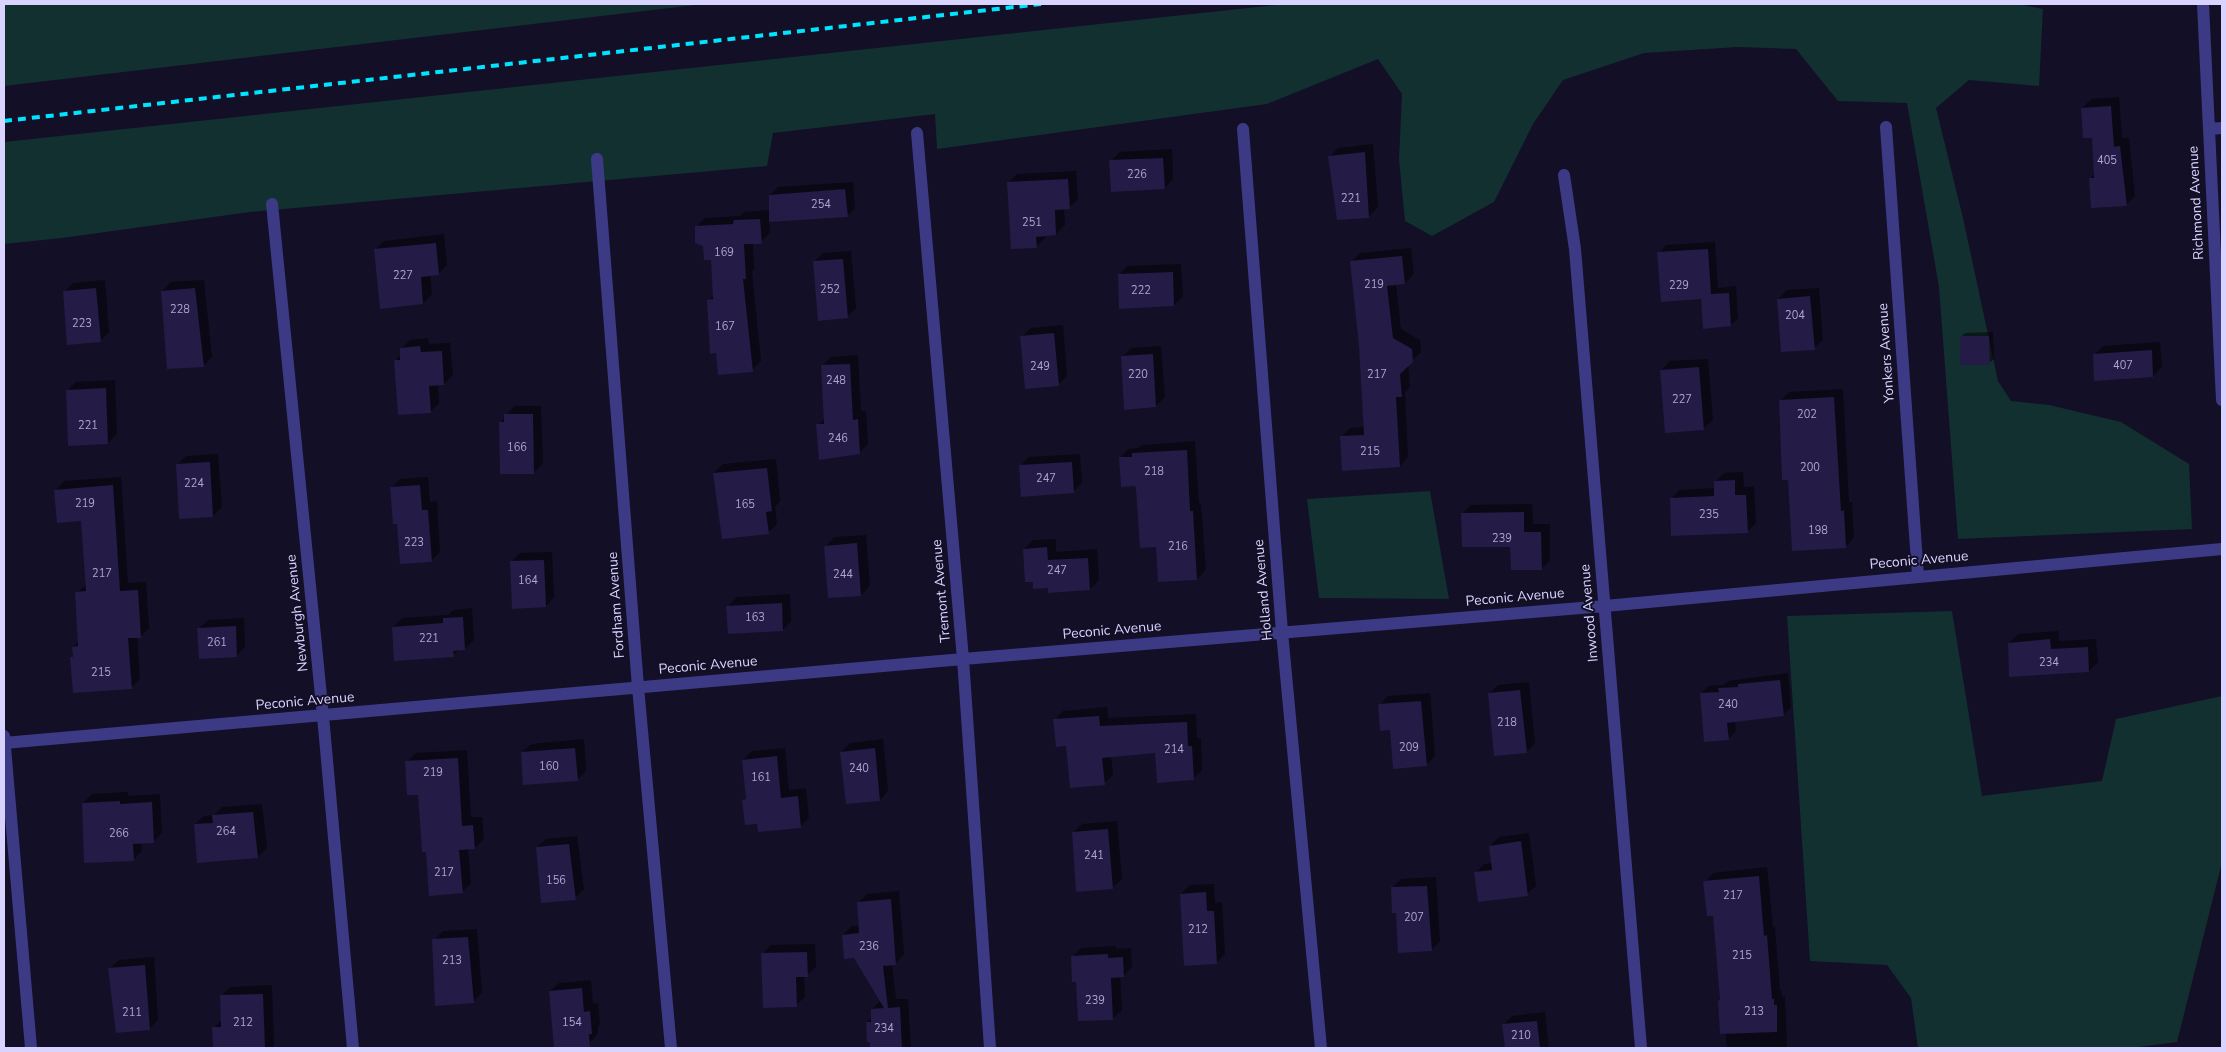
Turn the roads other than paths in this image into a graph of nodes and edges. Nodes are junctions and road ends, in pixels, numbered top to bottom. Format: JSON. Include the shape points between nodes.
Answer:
{"nodes":[{"id":1,"x":2203,"y":4,"type":"edge"},
{"id":2,"x":1886,"y":127,"type":"dead end"},
{"id":3,"x":2222,"y":128,"type":"edge"},
{"id":4,"x":1243,"y":129,"type":"dead end"},
{"id":5,"x":2209,"y":129,"type":"junction"},
{"id":6,"x":917,"y":132,"type":"dead end"},
{"id":7,"x":597,"y":159,"type":"dead end"},
{"id":8,"x":1564,"y":175,"type":"dead end"},
{"id":9,"x":272,"y":204,"type":"dead end"},
{"id":10,"x":2220,"y":328,"type":"edge"},
{"id":11,"x":2222,"y":400,"type":"edge"},
{"id":12,"x":2222,"y":549,"type":"edge"},
{"id":13,"x":1918,"y":576,"type":"junction"},
{"id":14,"x":1605,"y":606,"type":"junction"},
{"id":15,"x":1282,"y":632,"type":"junction"},
{"id":16,"x":963,"y":659,"type":"junction"},
{"id":17,"x":638,"y":687,"type":"junction"},
{"id":18,"x":323,"y":716,"type":"junction"},
{"id":19,"x":4,"y":736,"type":"edge"},
{"id":20,"x":4,"y":743,"type":"edge"},
{"id":21,"x":31,"y":1048,"type":"edge"},
{"id":22,"x":353,"y":1048,"type":"edge"},
{"id":23,"x":671,"y":1048,"type":"edge"},
{"id":24,"x":990,"y":1048,"type":"edge"},
{"id":25,"x":1321,"y":1048,"type":"edge"},
{"id":26,"x":1641,"y":1048,"type":"edge"}],
"edges":[{"from":1,"to":5,"type":"street","name":"Richmond Avenue"},
{"from":2,"to":13,"type":"street","name":"Yonkers Avenue"},
{"from":3,"to":5,"type":"street"},
{"from":4,"to":15,"type":"street","name":"Holland Avenue"},
{"from":5,"to":10,"type":"street","name":"Richmond Avenue"},
{"from":6,"to":16,"type":"street","name":"Tremont Avenue"},
{"from":7,"to":17,"type":"street","name":"Fordham Avenue"},
{"from":8,"to":14,"type":"street","name":"Inwood Avenue","via":[[1575,249]]},
{"from":9,"to":18,"type":"street","name":"Newburgh Avenue"},
{"from":10,"to":11,"type":"street","name":"Richmond Avenue"},
{"from":12,"to":13,"type":"street","name":"Peconic Avenue"},
{"from":13,"to":14,"type":"street","name":"Peconic Avenue"},
{"from":14,"to":15,"type":"street","name":"Peconic Avenue"},
{"from":14,"to":26,"type":"street","name":"Inwood Avenue"},
{"from":15,"to":16,"type":"street","name":"Peconic Avenue"},
{"from":15,"to":25,"type":"street","name":"Holland Avenue"},
{"from":16,"to":17,"type":"street","name":"Peconic Avenue"},
{"from":16,"to":24,"type":"street","name":"Tremont Avenue"},
{"from":17,"to":18,"type":"street","name":"Peconic Avenue"},
{"from":17,"to":23,"type":"street","name":"Fordham Avenue"},
{"from":18,"to":20,"type":"street","name":"Peconic Avenue"},
{"from":18,"to":22,"type":"street","name":"Newburgh Avenue"},
{"from":19,"to":20,"type":"street"},
{"from":20,"to":21,"type":"street"}]}
